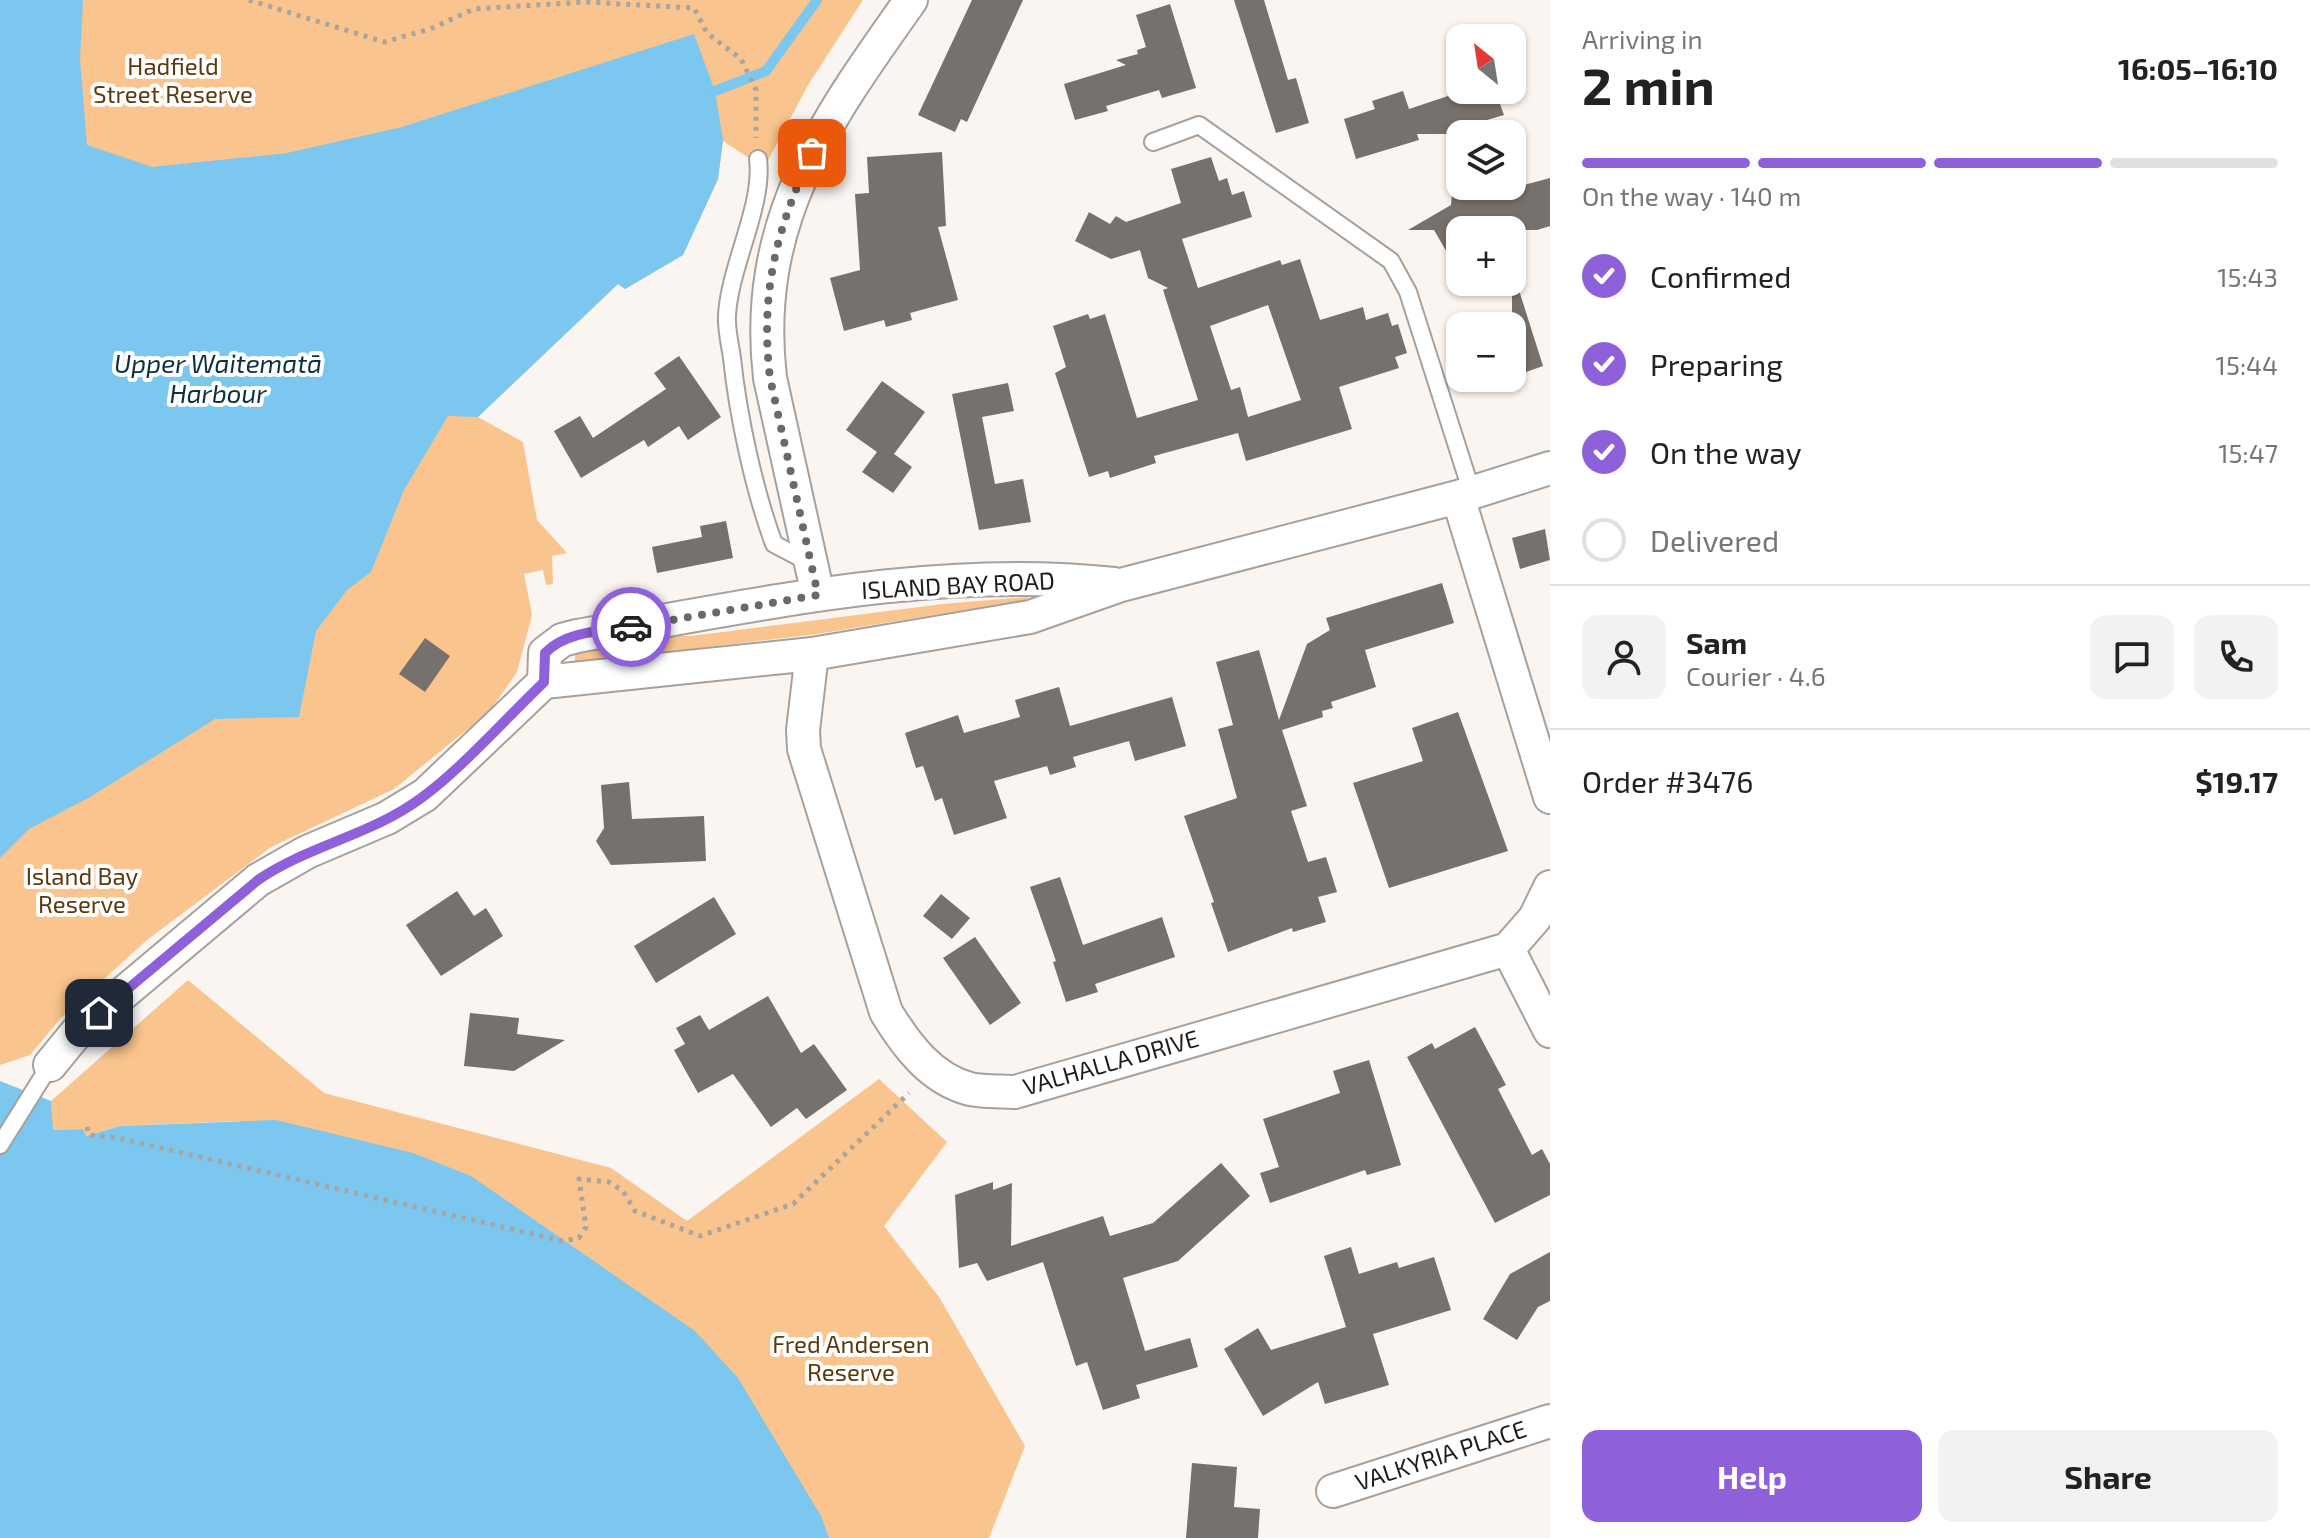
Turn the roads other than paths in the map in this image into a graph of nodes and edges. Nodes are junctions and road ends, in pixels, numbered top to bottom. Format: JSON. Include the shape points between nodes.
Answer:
{"nodes":[{"id":1,"x":911,"y":0,"type":"edge"},
{"id":2,"x":1153,"y":142,"type":"dead end"},
{"id":3,"x":758,"y":159,"type":"road end"},
{"id":4,"x":1550,"y":468,"type":"edge"},
{"id":5,"x":1465,"y":495,"type":"junction"},
{"id":6,"x":810,"y":563,"type":"junction"},
{"id":7,"x":1121,"y":585,"type":"junction"},
{"id":8,"x":818,"y":595,"type":"junction"},
{"id":9,"x":812,"y":654,"type":"junction"},
{"id":10,"x":544,"y":682,"type":"junction"},
{"id":11,"x":1550,"y":797,"type":"edge"},
{"id":12,"x":1550,"y":887,"type":"edge"},
{"id":13,"x":1508,"y":949,"type":"junction"},
{"id":14,"x":1550,"y":1031,"type":"edge"},
{"id":15,"x":50,"y":1065,"type":"joint"},
{"id":16,"x":0,"y":1145,"type":"edge"},
{"id":17,"x":1550,"y":1421,"type":"edge"},
{"id":18,"x":1333,"y":1491,"type":"dead end"}],
"edges":[{"from":1,"to":6,"type":"street","via":[[855,78],[812,153],[783,221],[767,288],[770,378]]},
{"from":2,"to":5,"type":"lane","via":[[1199,125],[1391,261],[1408,292]]},
{"from":3,"to":6,"type":"lane","via":[[758,193],[736,259],[727,317],[735,387],[774,544]]},
{"from":4,"to":5,"type":"street","name":"ISLAND BAY ROAD"},
{"from":5,"to":7,"type":"street","name":"ISLAND BAY ROAD"},
{"from":5,"to":11,"type":"street"},
{"from":6,"to":8,"type":"street"},
{"from":7,"to":8,"type":"street","name":"ISLAND BAY ROAD","via":[[1031,578]]},
{"from":7,"to":9,"type":"street","name":"ISLAND BAY ROAD","via":[[1030,617]]},
{"from":8,"to":10,"type":"street","name":"ISLAND BAY ROAD","via":[[562,640],[545,653]]},
{"from":9,"to":10,"type":"street","name":"ISLAND BAY ROAD"},
{"from":9,"to":13,"type":"street","name":"VALHALLA DRIVE","via":[[804,749],[886,1012],[927,1066],[969,1089],[1015,1092]]},
{"from":10,"to":15,"type":"street","via":[[425,795],[258,880],[77,1032]]},
{"from":12,"to":13,"type":"street","via":[[1535,918]]},
{"from":13,"to":14,"type":"street"},
{"from":15,"to":16,"type":"lane"},
{"from":17,"to":18,"type":"street","name":"VALKYRIA PLACE"}]}
